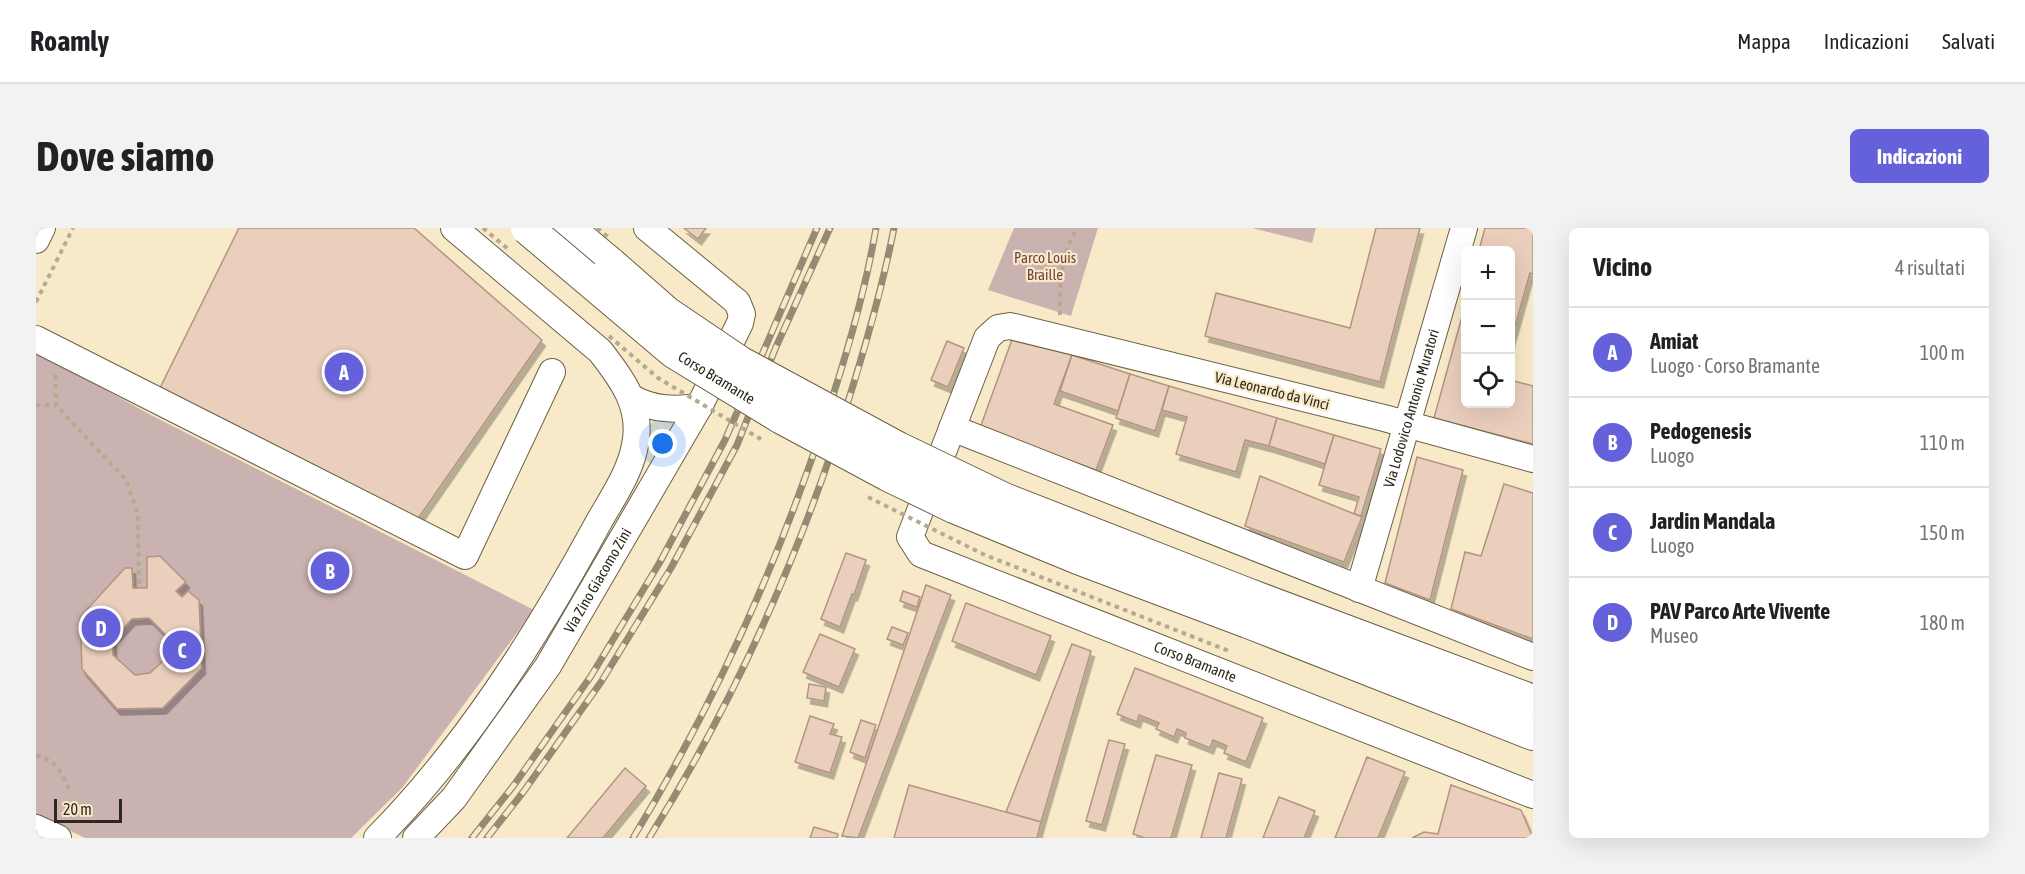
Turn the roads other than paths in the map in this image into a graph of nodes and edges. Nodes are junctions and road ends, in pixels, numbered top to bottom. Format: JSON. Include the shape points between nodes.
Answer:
{"nodes":[{"id":1,"x":42,"y":228,"type":"edge"},
{"id":2,"x":454,"y":228,"type":"edge"},
{"id":3,"x":527,"y":228,"type":"edge"},
{"id":4,"x":568,"y":228,"type":"edge"},
{"id":5,"x":647,"y":228,"type":"edge"},
{"id":6,"x":1464,"y":228,"type":"edge"},
{"id":7,"x":36,"y":240,"type":"edge"},
{"id":8,"x":36,"y":339,"type":"edge"},
{"id":9,"x":552,"y":372,"type":"dead end"},
{"id":10,"x":632,"y":398,"type":"junction"},
{"id":11,"x":699,"y":407,"type":"junction"},
{"id":12,"x":1406,"y":424,"type":"junction"},
{"id":13,"x":951,"y":428,"type":"junction"},
{"id":14,"x":1533,"y":459,"type":"edge"},
{"id":15,"x":1359,"y":589,"type":"junction"},
{"id":16,"x":1250,"y":609,"type":"junction"},
{"id":17,"x":1533,"y":657,"type":"edge"},
{"id":18,"x":1533,"y":701,"type":"edge"},
{"id":19,"x":1533,"y":734,"type":"edge"},
{"id":20,"x":1533,"y":795,"type":"edge"},
{"id":21,"x":36,"y":828,"type":"edge"},
{"id":22,"x":58,"y":838,"type":"edge"},
{"id":23,"x":377,"y":838,"type":"edge"},
{"id":24,"x":416,"y":838,"type":"edge"}],
"edges":[{"from":1,"to":7,"type":"street"},
{"from":2,"to":10,"type":"street","via":[[600,351]]},
{"from":3,"to":16,"type":"main road","name":"Corso Bramante","bridge":true,"via":[[674,352],[765,408],[888,475],[1078,558]]},
{"from":4,"to":16,"type":"main road","name":"Corso Bramante","bridge":true,"via":[[667,313],[741,363],[897,448]]},
{"from":5,"to":11,"type":"street","name":"Via Zino Giacomo Zini","via":[[737,302],[742,314]]},
{"from":6,"to":12,"type":"street","name":"Via Lodovico Antonio Muratori"},
{"from":8,"to":9,"type":"street","via":[[465,556]]},
{"from":10,"to":11,"type":"street","via":[[661,409]]},
{"from":10,"to":23,"type":"street","name":"Via Zino Giacomo Zini","via":[[637,419],[630,463],[576,564],[522,652],[432,779]]},
{"from":11,"to":24,"type":"street","name":"Via Zino Giacomo Zini","via":[[548,666],[454,798]]},
{"from":12,"to":13,"type":"street","name":"Via Leonardo da Vinci","via":[[1010,326],[998,328],[987,338]]},
{"from":12,"to":14,"type":"street","name":"Via Leonardo da Vinci"},
{"from":12,"to":15,"type":"street","name":"Via Lodovico Antonio Muratori"},
{"from":13,"to":15,"type":"street"},
{"from":13,"to":20,"type":"street","name":"Corso Bramante","via":[[910,537],[921,554]]},
{"from":15,"to":17,"type":"street"},
{"from":16,"to":18,"type":"main road","name":"Corso Bramante"},
{"from":16,"to":19,"type":"main road","name":"Corso Bramante"},
{"from":21,"to":22,"type":"street"}]}
